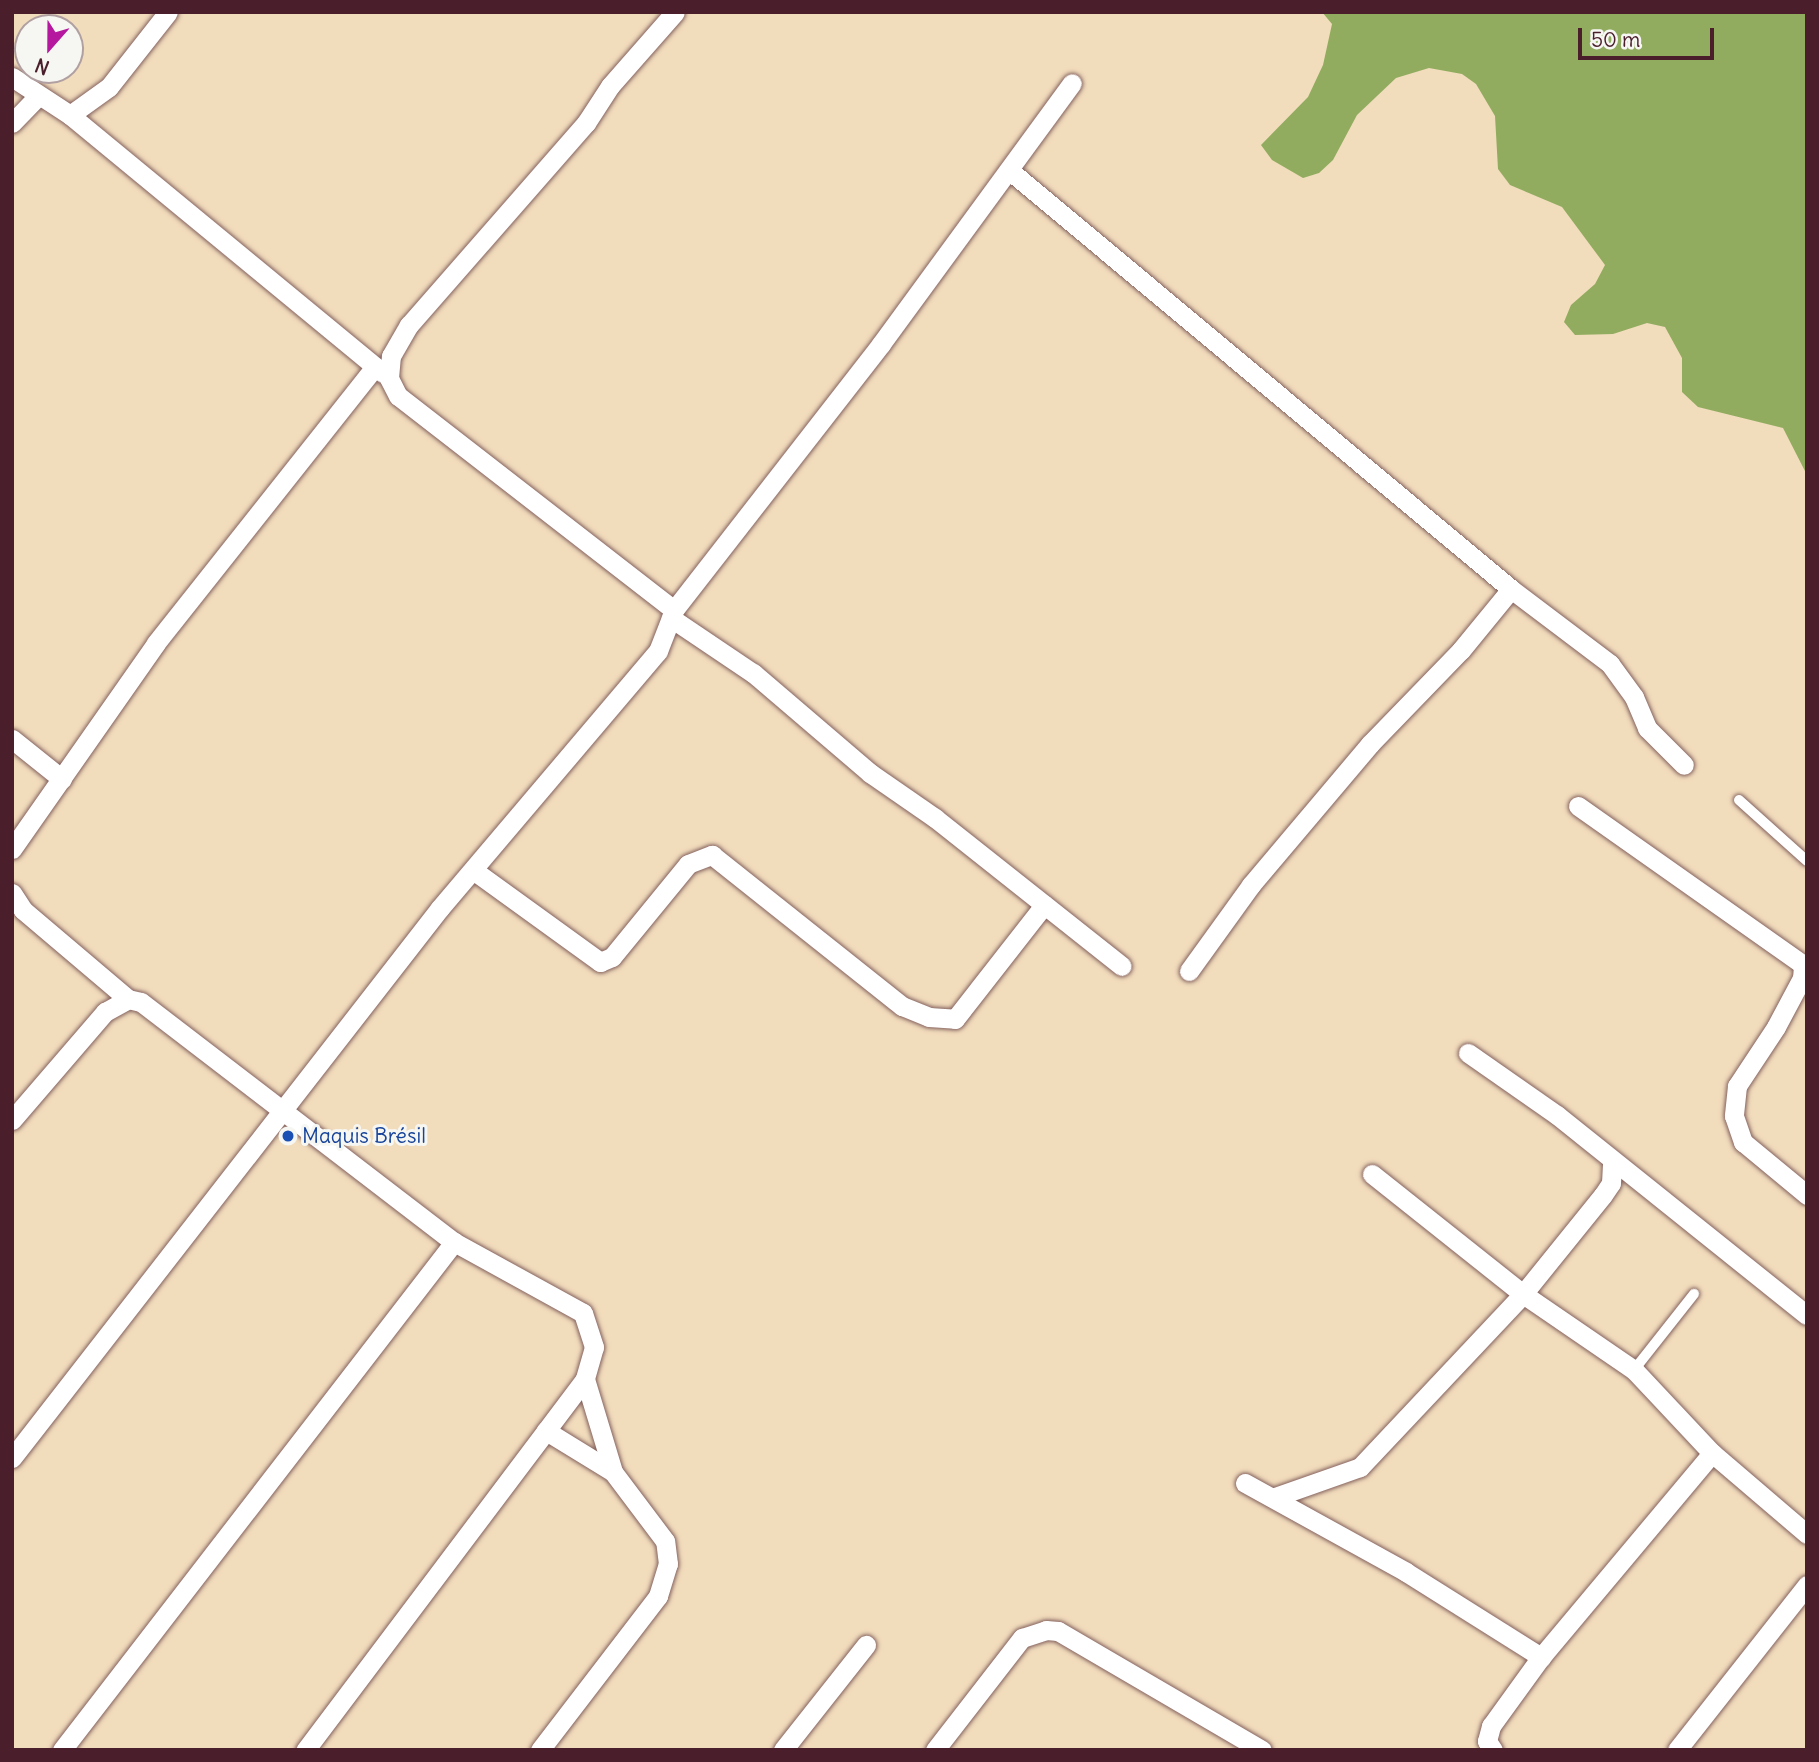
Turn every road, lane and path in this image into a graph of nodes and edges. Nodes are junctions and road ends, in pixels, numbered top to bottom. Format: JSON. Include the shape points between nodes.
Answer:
{"nodes":[{"id":1,"x":168,"y":12,"type":"edge"},
{"id":2,"x":675,"y":12,"type":"edge"},
{"id":3,"x":12,"y":77,"type":"edge"},
{"id":4,"x":1072,"y":83,"type":"dead end"},
{"id":5,"x":37,"y":96,"type":"junction"},
{"id":6,"x":70,"y":115,"type":"junction"},
{"id":7,"x":12,"y":123,"type":"edge"},
{"id":8,"x":1009,"y":170,"type":"junction"},
{"id":9,"x":382,"y":372,"type":"junction"},
{"id":10,"x":1511,"y":589,"type":"junction"},
{"id":11,"x":673,"y":614,"type":"junction"},
{"id":12,"x":12,"y":739,"type":"edge"},
{"id":13,"x":1684,"y":765,"type":"dead end"},
{"id":14,"x":62,"y":779,"type":"junction"},
{"id":15,"x":1739,"y":800,"type":"dead end"},
{"id":16,"x":1578,"y":806,"type":"dead end"},
{"id":17,"x":12,"y":849,"type":"edge"},
{"id":18,"x":1807,"y":861,"type":"edge"},
{"id":19,"x":473,"y":870,"type":"junction"},
{"id":20,"x":13,"y":896,"type":"edge"},
{"id":21,"x":1044,"y":905,"type":"junction"},
{"id":22,"x":1805,"y":963,"type":"edge"},
{"id":23,"x":1122,"y":966,"type":"dead end"},
{"id":24,"x":1189,"y":971,"type":"dead end"},
{"id":25,"x":128,"y":999,"type":"junction"},
{"id":26,"x":1468,"y":1053,"type":"dead end"},
{"id":27,"x":284,"y":1113,"type":"junction"},
{"id":28,"x":14,"y":1114,"type":"edge"},
{"id":29,"x":1612,"y":1161,"type":"junction"},
{"id":30,"x":1372,"y":1174,"type":"dead end"},
{"id":31,"x":1807,"y":1195,"type":"edge"},
{"id":32,"x":454,"y":1242,"type":"junction"},
{"id":33,"x":1523,"y":1294,"type":"junction"},
{"id":34,"x":1694,"y":1294,"type":"dead end"},
{"id":35,"x":1807,"y":1315,"type":"edge"},
{"id":36,"x":1634,"y":1370,"type":"junction"},
{"id":37,"x":585,"y":1379,"type":"junction"},
{"id":38,"x":546,"y":1431,"type":"junction"},
{"id":39,"x":1712,"y":1453,"type":"junction"},
{"id":40,"x":12,"y":1458,"type":"edge"},
{"id":41,"x":613,"y":1472,"type":"junction"},
{"id":42,"x":1245,"y":1483,"type":"dead end"},
{"id":43,"x":1275,"y":1497,"type":"junction"},
{"id":44,"x":1807,"y":1534,"type":"edge"},
{"id":45,"x":1807,"y":1585,"type":"edge"},
{"id":46,"x":866,"y":1645,"type":"dead end"},
{"id":47,"x":1541,"y":1657,"type":"junction"},
{"id":48,"x":1233,"y":1744,"type":"edge"},
{"id":49,"x":62,"y":1750,"type":"edge"},
{"id":50,"x":305,"y":1750,"type":"edge"},
{"id":51,"x":540,"y":1750,"type":"edge"},
{"id":52,"x":783,"y":1750,"type":"edge"},
{"id":53,"x":935,"y":1750,"type":"edge"},
{"id":54,"x":1262,"y":1750,"type":"edge"},
{"id":55,"x":1493,"y":1750,"type":"edge"},
{"id":56,"x":1677,"y":1750,"type":"edge"}],
"edges":[{"from":1,"to":6,"type":"street","via":[[109,87]]},
{"from":2,"to":9,"type":"street","via":[[610,86],[586,123],[409,325]]},
{"from":3,"to":5,"type":"street"},
{"from":4,"to":8,"type":"street"},
{"from":5,"to":6,"type":"street"},
{"from":5,"to":7,"type":"street"},
{"from":6,"to":9,"type":"street"},
{"from":8,"to":10,"type":"street"},
{"from":8,"to":11,"type":"street"},
{"from":9,"to":11,"type":"street","via":[[398,396]]},
{"from":9,"to":14,"type":"street","via":[[156,643]]},
{"from":10,"to":13,"type":"street","via":[[1610,664],[1634,697],[1647,728]]},
{"from":10,"to":24,"type":"street","via":[[1268,865]]},
{"from":11,"to":19,"type":"street","via":[[658,651]]},
{"from":11,"to":21,"type":"street","via":[[753,673],[870,773]]},
{"from":12,"to":14,"type":"street"},
{"from":14,"to":17,"type":"street"},
{"from":15,"to":18,"type":"lane"},
{"from":16,"to":22,"type":"street"},
{"from":19,"to":21,"type":"street","via":[[600,962],[612,957],[688,864],[712,855],[902,1006],[929,1017],[955,1019]]},
{"from":19,"to":27,"type":"street"},
{"from":20,"to":25,"type":"street","via":[[23,910]]},
{"from":21,"to":23,"type":"street"},
{"from":22,"to":31,"type":"street","via":[[1776,1027],[1737,1086],[1734,1116],[1743,1142]]},
{"from":25,"to":27,"type":"street","via":[[141,1002]]},
{"from":25,"to":28,"type":"street","via":[[104,1013]]},
{"from":26,"to":29,"type":"street","via":[[1557,1115]]},
{"from":27,"to":32,"type":"street"},
{"from":27,"to":40,"type":"street"},
{"from":29,"to":33,"type":"street","via":[[1611,1183],[1603,1195]]},
{"from":29,"to":35,"type":"street"},
{"from":30,"to":33,"type":"street"},
{"from":32,"to":37,"type":"street","via":[[583,1313],[593,1339]]},
{"from":32,"to":49,"type":"street"},
{"from":33,"to":36,"type":"street"},
{"from":33,"to":43,"type":"street","via":[[1360,1467]]},
{"from":34,"to":36,"type":"lane"},
{"from":36,"to":39,"type":"street"},
{"from":37,"to":38,"type":"street"},
{"from":37,"to":41,"type":"street"},
{"from":38,"to":41,"type":"street"},
{"from":38,"to":50,"type":"street"},
{"from":39,"to":44,"type":"street"},
{"from":39,"to":47,"type":"street"},
{"from":41,"to":51,"type":"street","via":[[665,1541],[668,1563],[658,1596]]},
{"from":42,"to":43,"type":"street"},
{"from":43,"to":47,"type":"street","via":[[1492,1623]]},
{"from":45,"to":56,"type":"street"},
{"from":46,"to":52,"type":"street"},
{"from":47,"to":55,"type":"street","via":[[1491,1727],[1487,1741]]},
{"from":48,"to":53,"type":"street","via":[[1058,1631],[1046,1630],[1022,1638]]},
{"from":48,"to":54,"type":"street"}]}
